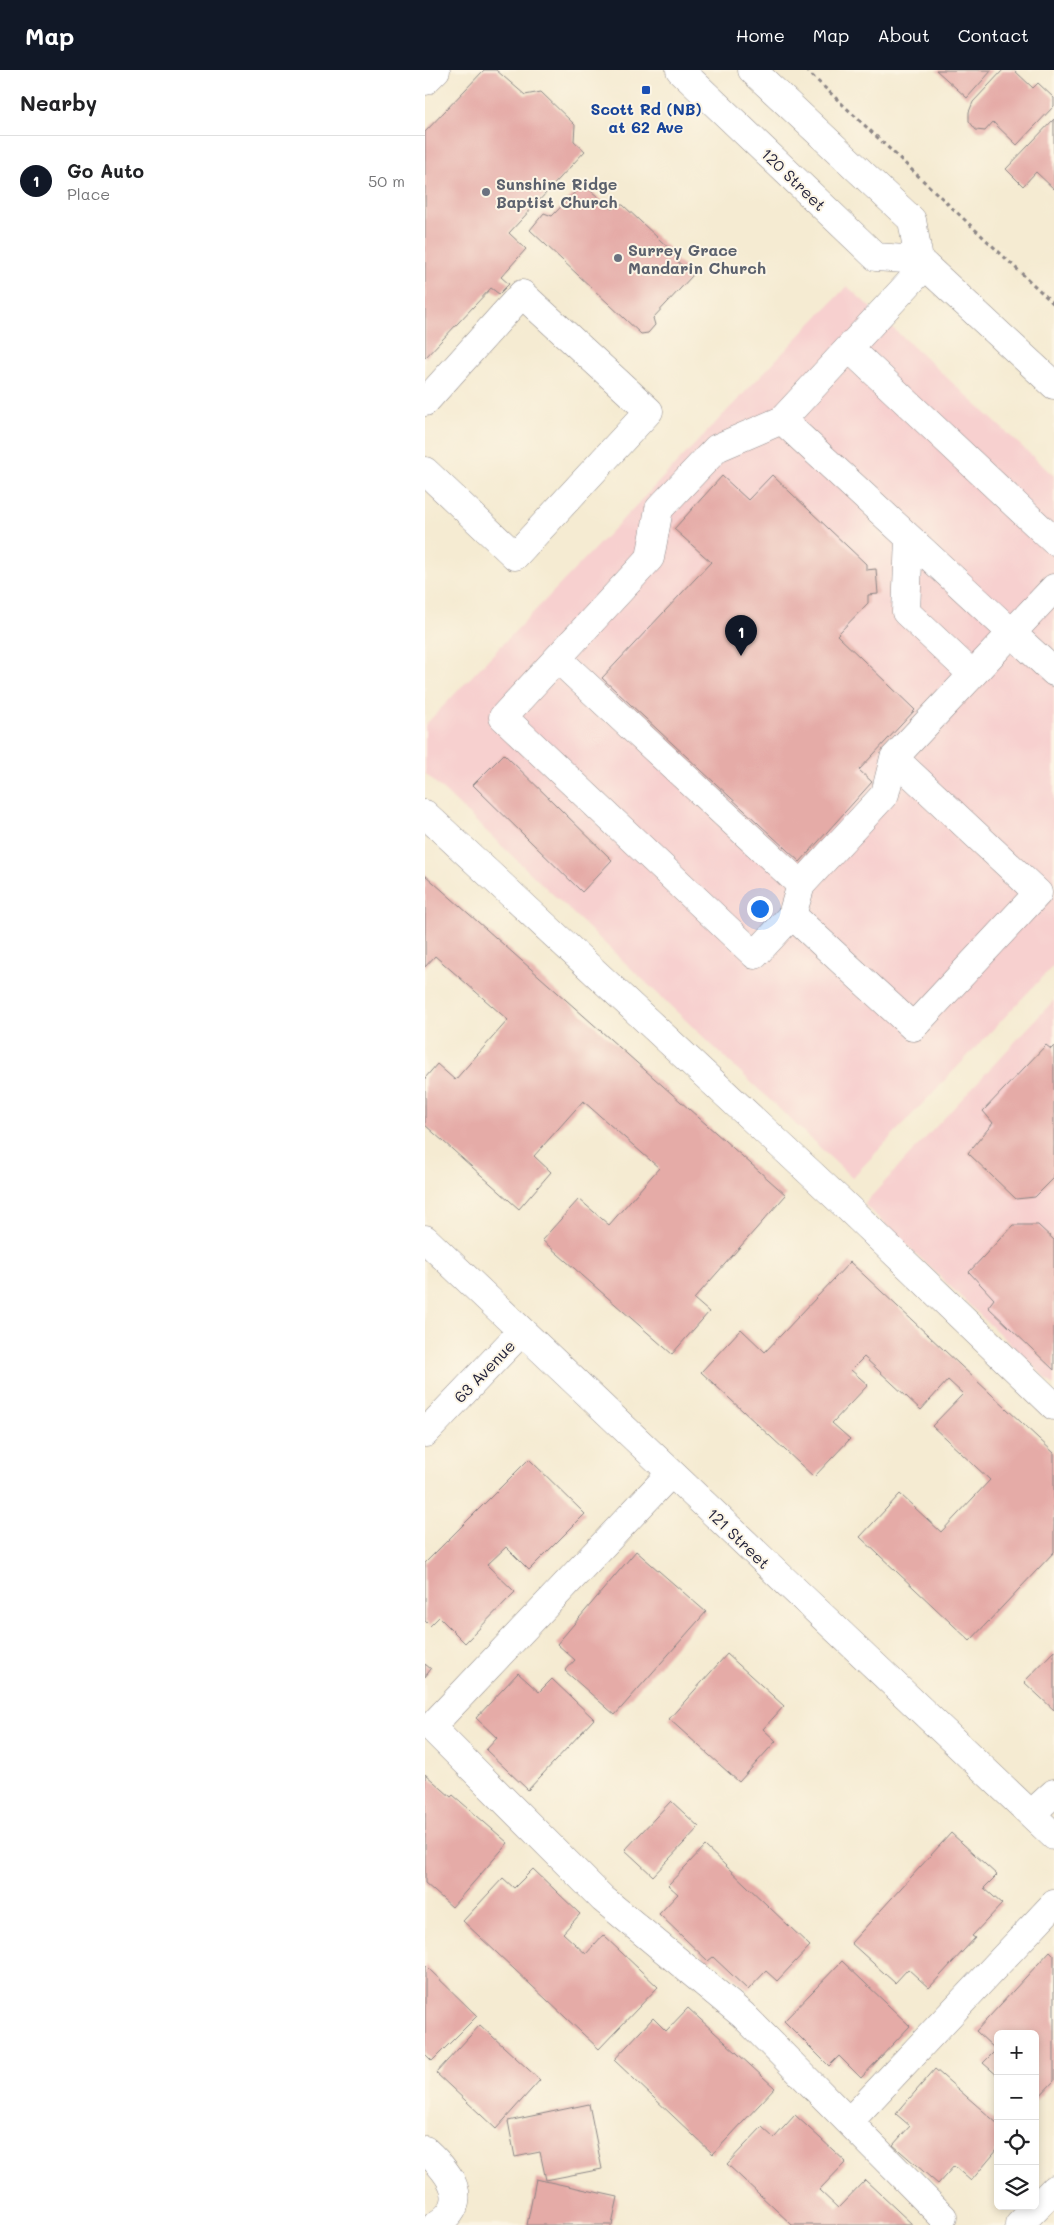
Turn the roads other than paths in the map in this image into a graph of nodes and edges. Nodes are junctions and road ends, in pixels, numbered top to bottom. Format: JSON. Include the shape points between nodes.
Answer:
{"nodes":[{"id":1,"x":435,"y":70,"type":"edge"},
{"id":2,"x":680,"y":70,"type":"edge"},
{"id":3,"x":752,"y":70,"type":"edge"},
{"id":4,"x":425,"y":81,"type":"edge"},
{"id":5,"x":922,"y":263,"type":"junction"},
{"id":6,"x":849,"y":348,"type":"junction"},
{"id":7,"x":1054,"y":385,"type":"edge"},
{"id":8,"x":425,"y":402,"type":"edge"},
{"id":9,"x":782,"y":420,"type":"junction"},
{"id":10,"x":425,"y":471,"type":"edge"},
{"id":11,"x":909,"y":538,"type":"junction"},
{"id":12,"x":1054,"y":541,"type":"edge"},
{"id":13,"x":1054,"y":588,"type":"edge"},
{"id":14,"x":1011,"y":633,"type":"junction"},
{"id":15,"x":558,"y":659,"type":"junction"},
{"id":16,"x":1054,"y":672,"type":"edge"},
{"id":17,"x":973,"y":674,"type":"junction"},
{"id":18,"x":894,"y":758,"type":"junction"},
{"id":19,"x":425,"y":814,"type":"edge"},
{"id":20,"x":801,"y":885,"type":"junction"},
{"id":21,"x":792,"y":915,"type":"junction"},
{"id":22,"x":425,"y":1239,"type":"edge"},
{"id":23,"x":522,"y":1331,"type":"junction"},
{"id":24,"x":1054,"y":1406,"type":"edge"},
{"id":25,"x":425,"y":1433,"type":"edge"},
{"id":26,"x":671,"y":1473,"type":"junction"},
{"id":27,"x":1054,"y":1793,"type":"edge"},
{"id":28,"x":1031,"y":1814,"type":"junction"},
{"id":29,"x":1054,"y":1836,"type":"edge"},
{"id":30,"x":1054,"y":1904,"type":"edge"},
{"id":31,"x":849,"y":2122,"type":"junction"},
{"id":32,"x":425,"y":2150,"type":"edge"},
{"id":33,"x":1054,"y":2189,"type":"edge"},
{"id":34,"x":943,"y":2217,"type":"dead end"},
{"id":35,"x":437,"y":2225,"type":"edge"},
{"id":36,"x":1019,"y":2225,"type":"edge"}],
"edges":[{"from":1,"to":4,"type":"street"},
{"from":2,"to":5,"type":"street","name":"120 Street","via":[[876,258]]},
{"from":3,"to":5,"type":"street","via":[[912,220]]},
{"from":5,"to":6,"type":"street"},
{"from":5,"to":7,"type":"street"},
{"from":6,"to":9,"type":"street"},
{"from":6,"to":12,"type":"street"},
{"from":8,"to":10,"type":"street","via":[[522,294],[649,411],[515,556]]},
{"from":9,"to":11,"type":"street"},
{"from":9,"to":15,"type":"street","via":[[717,448],[659,509],[650,558]]},
{"from":11,"to":14,"type":"street"},
{"from":11,"to":17,"type":"street","via":[[906,612]]},
{"from":13,"to":14,"type":"street"},
{"from":14,"to":16,"type":"street"},
{"from":14,"to":17,"type":"street"},
{"from":15,"to":20,"type":"street"},
{"from":15,"to":21,"type":"street","via":[[503,717],[755,955]]},
{"from":17,"to":18,"type":"street"},
{"from":18,"to":20,"type":"street","via":[[885,794]]},
{"from":18,"to":21,"type":"street","via":[[1038,893],[913,1027]]},
{"from":19,"to":24,"type":"street","via":[[847,1207]]},
{"from":20,"to":21,"type":"street"},
{"from":22,"to":23,"type":"street","name":"121 Street"},
{"from":23,"to":25,"type":"street","name":"63 Avenue"},
{"from":23,"to":26,"type":"street","name":"121 Street"},
{"from":26,"to":28,"type":"street","name":"121 Street"},
{"from":26,"to":31,"type":"street","via":[[431,1727],[603,1899],[743,2015]]},
{"from":27,"to":28,"type":"street"},
{"from":28,"to":29,"type":"street","name":"121 Street"},
{"from":30,"to":31,"type":"street"},
{"from":31,"to":34,"type":"street"},
{"from":32,"to":35,"type":"street","via":[[452,2179],[456,2195],[454,2208]]},
{"from":33,"to":36,"type":"street"}]}
